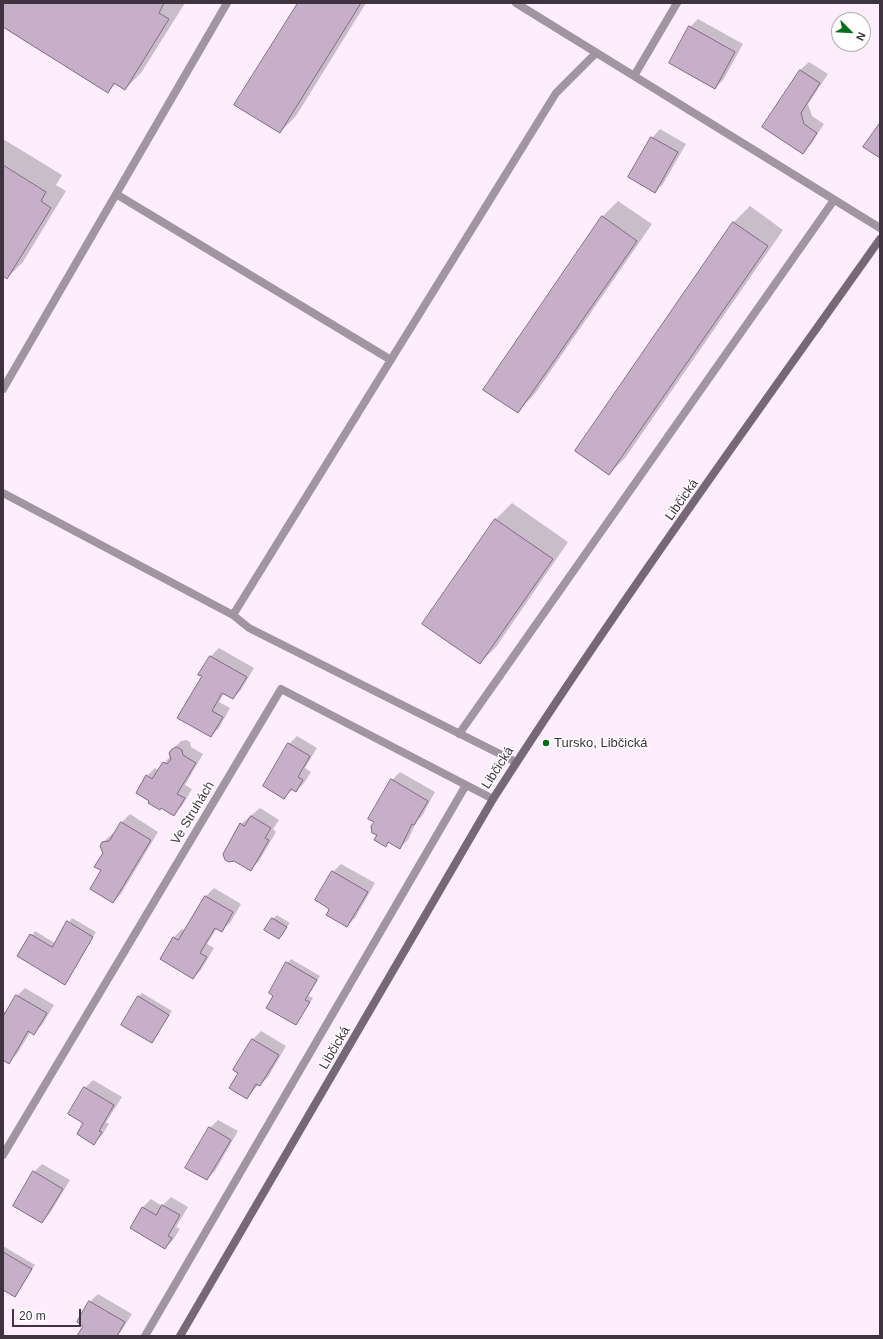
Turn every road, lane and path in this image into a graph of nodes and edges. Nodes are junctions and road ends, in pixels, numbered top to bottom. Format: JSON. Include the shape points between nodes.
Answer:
{"nodes":[{"id":1,"x":227,"y":3,"type":"edge"},
{"id":2,"x":517,"y":3,"type":"edge"},
{"id":3,"x":677,"y":3,"type":"edge"},
{"id":4,"x":596,"y":53,"type":"junction"},
{"id":5,"x":634,"y":76,"type":"junction"},
{"id":6,"x":116,"y":194,"type":"junction"},
{"id":7,"x":834,"y":200,"type":"junction"},
{"id":8,"x":880,"y":228,"type":"edge"},
{"id":9,"x":880,"y":239,"type":"edge"},
{"id":10,"x":391,"y":360,"type":"junction"},
{"id":11,"x":3,"y":389,"type":"edge"},
{"id":12,"x":3,"y":494,"type":"edge"},
{"id":13,"x":233,"y":615,"type":"junction"},
{"id":14,"x":459,"y":734,"type":"junction"},
{"id":15,"x":516,"y":762,"type":"junction"},
{"id":16,"x":466,"y":786,"type":"junction"},
{"id":17,"x":492,"y":799,"type":"junction"},
{"id":18,"x":3,"y":1155,"type":"edge"},
{"id":19,"x":145,"y":1336,"type":"edge"},
{"id":20,"x":180,"y":1336,"type":"edge"}],
"edges":[{"from":1,"to":6,"type":"street"},
{"from":2,"to":4,"type":"street"},
{"from":3,"to":5,"type":"street"},
{"from":4,"to":5,"type":"street"},
{"from":4,"to":10,"type":"street","via":[[556,93]]},
{"from":5,"to":7,"type":"street"},
{"from":6,"to":10,"type":"street"},
{"from":6,"to":11,"type":"street"},
{"from":7,"to":8,"type":"street"},
{"from":7,"to":14,"type":"street"},
{"from":9,"to":15,"type":"street","name":"Libčická","via":[[728,453]]},
{"from":10,"to":13,"type":"street"},
{"from":12,"to":13,"type":"street"},
{"from":13,"to":14,"type":"street","via":[[249,628]]},
{"from":14,"to":15,"type":"street"},
{"from":15,"to":17,"type":"street","name":"Libčická"},
{"from":16,"to":17,"type":"street","name":"Ve Struhách"},
{"from":16,"to":18,"type":"street","name":"Ve Struhách","via":[[280,689]]},
{"from":16,"to":19,"type":"street","name":"Libčická"},
{"from":17,"to":20,"type":"street","name":"Libčická"}]}
